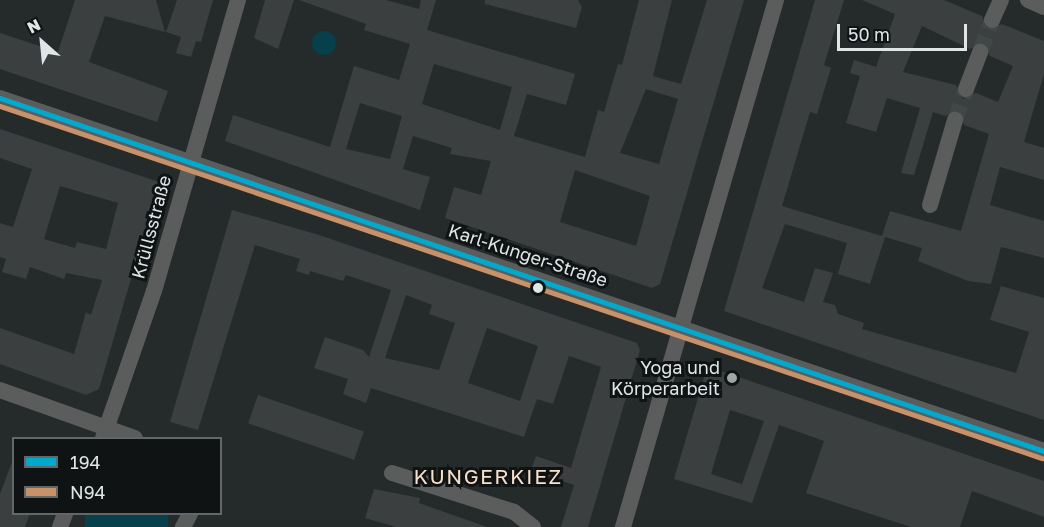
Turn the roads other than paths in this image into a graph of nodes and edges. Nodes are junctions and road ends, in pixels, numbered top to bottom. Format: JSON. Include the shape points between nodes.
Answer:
{"nodes":[{"id":1,"x":238,"y":0,"type":"edge"},
{"id":2,"x":776,"y":0,"type":"edge"},
{"id":3,"x":1001,"y":0,"type":"edge"},
{"id":4,"x":1028,"y":0,"type":"edge"},
{"id":5,"x":1044,"y":7,"type":"edge"},
{"id":6,"x":992,"y":20,"type":"tunnel mouth"},
{"id":7,"x":980,"y":52,"type":"tunnel mouth"},
{"id":8,"x":966,"y":89,"type":"tunnel mouth"},
{"id":9,"x":0,"y":98,"type":"edge"},
{"id":10,"x":955,"y":120,"type":"tunnel mouth"},
{"id":11,"x":189,"y":163,"type":"junction"},
{"id":12,"x":930,"y":205,"type":"dead end"},
{"id":13,"x":681,"y":326,"type":"junction"},
{"id":14,"x":0,"y":390,"type":"edge"},
{"id":15,"x":106,"y":434,"type":"edge"},
{"id":16,"x":128,"y":437,"type":"edge"},
{"id":17,"x":1044,"y":451,"type":"edge"},
{"id":18,"x":392,"y":474,"type":"dead end"},
{"id":19,"x":533,"y":527,"type":"edge"},
{"id":20,"x":623,"y":527,"type":"edge"}],
"edges":[{"from":1,"to":11,"type":"street","name":"Krüllsstraße"},
{"from":2,"to":13,"type":"street"},
{"from":3,"to":6,"type":"street"},
{"from":4,"to":5,"type":"street"},
{"from":7,"to":8,"type":"street"},
{"from":9,"to":11,"type":"street","name":"Karl-Kunger-Straße"},
{"from":10,"to":12,"type":"street"},
{"from":11,"to":13,"type":"street","name":"Karl-Kunger-Straße"},
{"from":11,"to":15,"type":"street","name":"Krüllsstraße"},
{"from":13,"to":17,"type":"street","name":"Karl-Kunger-Straße"},
{"from":13,"to":20,"type":"street"},
{"from":14,"to":15,"type":"street"},
{"from":15,"to":16,"type":"street"},
{"from":18,"to":19,"type":"street","via":[[514,512]]}]}
